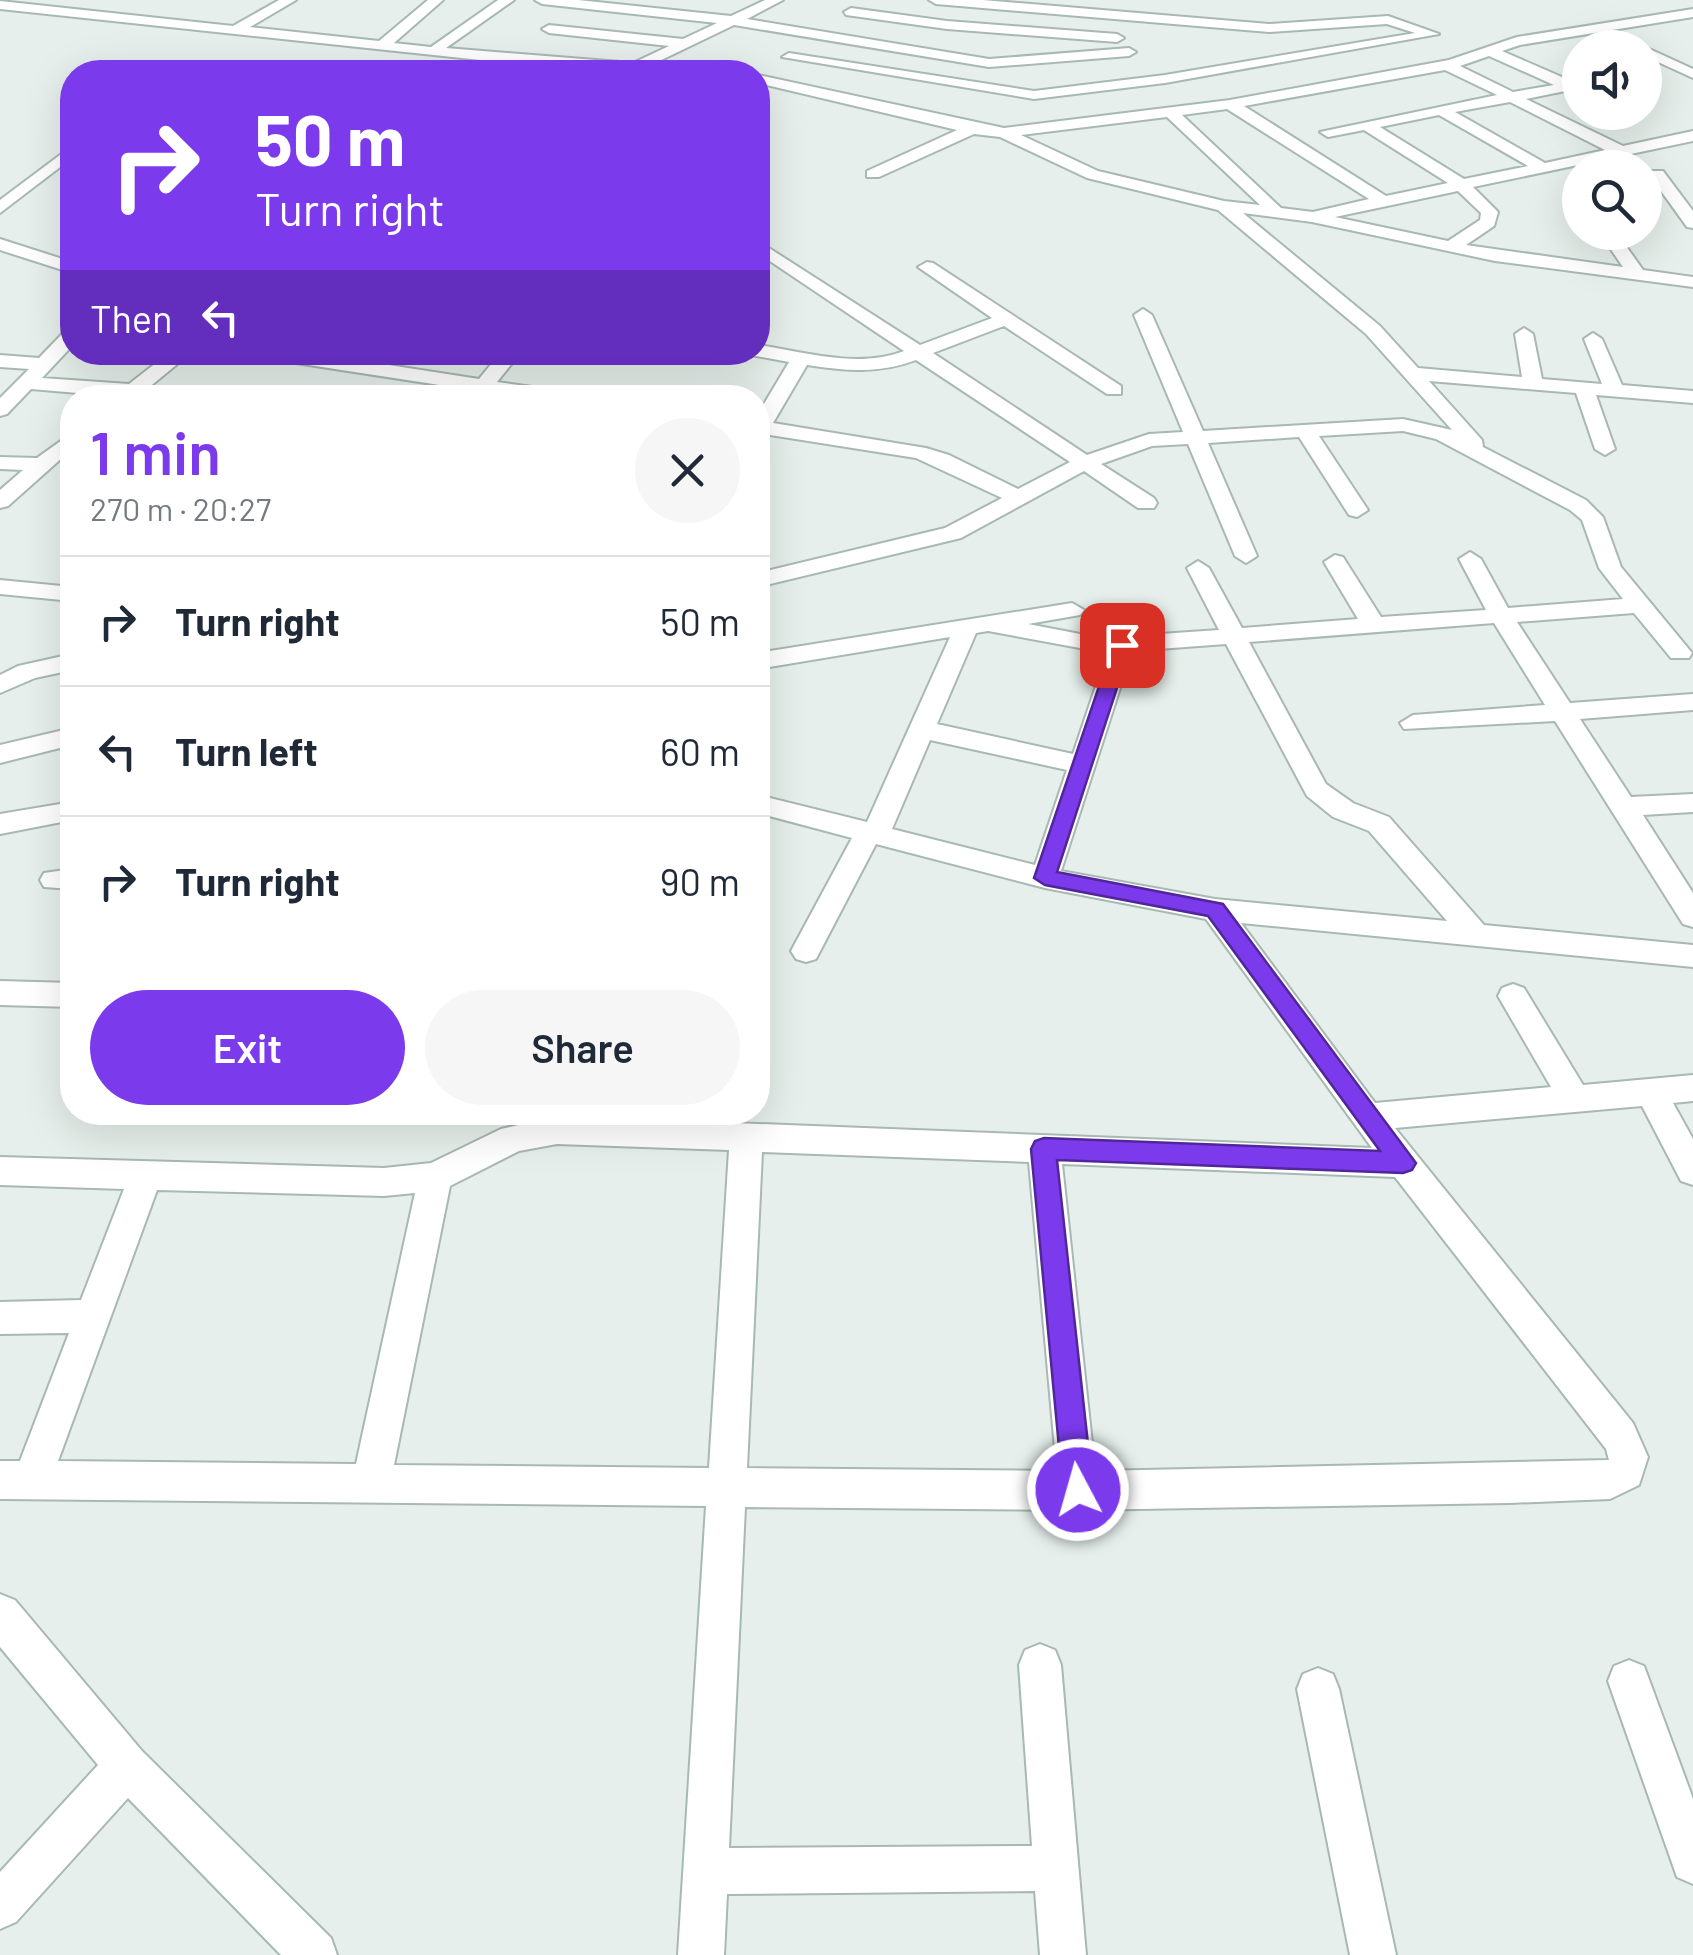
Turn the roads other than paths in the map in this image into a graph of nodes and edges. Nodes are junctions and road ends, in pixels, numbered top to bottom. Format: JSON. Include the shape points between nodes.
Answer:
{"nodes":[{"id":1,"x":289,"y":0,"type":"edge"},
{"id":2,"x":436,"y":0,"type":"edge"},
{"id":3,"x":506,"y":0,"type":"edge"},
{"id":4,"x":542,"y":0,"type":"edge"},
{"id":5,"x":776,"y":0,"type":"edge"},
{"id":6,"x":871,"y":0,"type":"edge"},
{"id":7,"x":936,"y":0,"type":"edge"},
{"id":8,"x":26,"y":3,"type":"edge"},
{"id":9,"x":580,"y":3,"type":"junction"},
{"id":10,"x":0,"y":4,"type":"edge"},
{"id":11,"x":625,"y":4,"type":"edge"},
{"id":12,"x":184,"y":7,"type":"dead end"},
{"id":13,"x":851,"y":12,"type":"junction"},
{"id":14,"x":1693,"y":13,"type":"edge"},
{"id":15,"x":1126,"y":16,"type":"junction"},
{"id":16,"x":160,"y":21,"type":"junction"},
{"id":17,"x":736,"y":21,"type":"junction"},
{"id":18,"x":1601,"y":28,"type":"junction"},
{"id":19,"x":238,"y":29,"type":"junction"},
{"id":20,"x":549,"y":29,"type":"junction"},
{"id":21,"x":1605,"y":30,"type":"edge"},
{"id":22,"x":817,"y":34,"type":"junction"},
{"id":23,"x":1432,"y":34,"type":"junction"},
{"id":24,"x":1547,"y":36,"type":"junction"},
{"id":25,"x":536,"y":39,"type":"dead end"},
{"id":26,"x":1448,"y":40,"type":"dead end"},
{"id":27,"x":1388,"y":42,"type":"junction"},
{"id":28,"x":385,"y":43,"type":"junction"},
{"id":29,"x":684,"y":43,"type":"junction"},
{"id":30,"x":1562,"y":43,"type":"edge"},
{"id":31,"x":1127,"y":45,"type":"junction"},
{"id":32,"x":1464,"y":47,"type":"dead end"},
{"id":33,"x":436,"y":49,"type":"junction"},
{"id":34,"x":522,"y":49,"type":"dead end"},
{"id":35,"x":1485,"y":52,"type":"junction"},
{"id":36,"x":789,"y":58,"type":"junction"},
{"id":37,"x":509,"y":59,"type":"junction"},
{"id":38,"x":1662,"y":59,"type":"edge"},
{"id":39,"x":516,"y":60,"type":"edge"},
{"id":40,"x":649,"y":60,"type":"edge"},
{"id":41,"x":1444,"y":66,"type":"junction"},
{"id":42,"x":1676,"y":66,"type":"junction"},
{"id":43,"x":1662,"y":69,"type":"edge"},
{"id":44,"x":770,"y":72,"type":"edge"},
{"id":45,"x":1693,"y":74,"type":"edge"},
{"id":46,"x":1165,"y":79,"type":"junction"},
{"id":47,"x":770,"y":81,"type":"edge"},
{"id":48,"x":1562,"y":81,"type":"edge"},
{"id":49,"x":1332,"y":85,"type":"junction"},
{"id":50,"x":1562,"y":87,"type":"edge"},
{"id":51,"x":1512,"y":96,"type":"junction"},
{"id":52,"x":1230,"y":104,"type":"junction"},
{"id":53,"x":1206,"y":107,"type":"junction"},
{"id":54,"x":1440,"y":110,"type":"junction"},
{"id":55,"x":1171,"y":112,"type":"junction"},
{"id":56,"x":1390,"y":120,"type":"junction"},
{"id":57,"x":1368,"y":125,"type":"junction"},
{"id":58,"x":972,"y":129,"type":"junction"},
{"id":59,"x":1004,"y":132,"type":"junction"},
{"id":60,"x":1328,"y":132,"type":"dead end"},
{"id":61,"x":1693,"y":136,"type":"edge"},
{"id":62,"x":1618,"y":150,"type":"edge"},
{"id":63,"x":1625,"y":150,"type":"edge"},
{"id":64,"x":60,"y":161,"type":"edge"},
{"id":65,"x":1562,"y":162,"type":"edge"},
{"id":66,"x":1539,"y":166,"type":"junction"},
{"id":67,"x":873,"y":174,"type":"dead end"},
{"id":68,"x":1662,"y":179,"type":"edge"},
{"id":69,"x":0,"y":182,"type":"edge"},
{"id":70,"x":1459,"y":182,"type":"junction"},
{"id":71,"x":31,"y":184,"type":"junction"},
{"id":72,"x":1380,"y":199,"type":"junction"},
{"id":73,"x":1224,"y":206,"type":"junction"},
{"id":74,"x":1687,"y":206,"type":"edge"},
{"id":75,"x":0,"y":208,"type":"edge"},
{"id":76,"x":1275,"y":212,"type":"junction"},
{"id":77,"x":1312,"y":216,"type":"junction"},
{"id":78,"x":1693,"y":223,"type":"edge"},
{"id":79,"x":8,"y":245,"type":"edge"},
{"id":80,"x":1450,"y":247,"type":"junction"},
{"id":81,"x":1620,"y":250,"type":"edge"},
{"id":82,"x":770,"y":259,"type":"edge"},
{"id":83,"x":0,"y":261,"type":"edge"},
{"id":84,"x":60,"y":264,"type":"edge"},
{"id":85,"x":927,"y":267,"type":"dead end"},
{"id":86,"x":1638,"y":276,"type":"junction"},
{"id":87,"x":1693,"y":282,"type":"edge"},
{"id":88,"x":1144,"y":315,"type":"dead end"},
{"id":89,"x":1006,"y":319,"type":"junction"},
{"id":90,"x":1524,"y":334,"type":"dead end"},
{"id":91,"x":1593,"y":338,"type":"dead end"},
{"id":92,"x":60,"y":348,"type":"edge"},
{"id":93,"x":770,"y":352,"type":"edge"},
{"id":94,"x":918,"y":353,"type":"junction"},
{"id":95,"x":801,"y":358,"type":"junction"},
{"id":96,"x":0,"y":361,"type":"edge"},
{"id":97,"x":46,"y":364,"type":"junction"},
{"id":98,"x":166,"y":365,"type":"edge"},
{"id":99,"x":377,"y":365,"type":"edge"},
{"id":100,"x":501,"y":365,"type":"edge"},
{"id":101,"x":1415,"y":374,"type":"junction"},
{"id":102,"x":28,"y":383,"type":"junction"},
{"id":103,"x":1533,"y":384,"type":"junction"},
{"id":104,"x":140,"y":385,"type":"edge"},
{"id":105,"x":484,"y":385,"type":"joint"},
{"id":106,"x":60,"y":387,"type":"edge"},
{"id":107,"x":1584,"y":388,"type":"junction"},
{"id":108,"x":1114,"y":390,"type":"dead end"},
{"id":109,"x":1616,"y":391,"type":"junction"},
{"id":110,"x":1693,"y":397,"type":"edge"},
{"id":111,"x":770,"y":409,"type":"edge"},
{"id":112,"x":0,"y":410,"type":"edge"},
{"id":113,"x":770,"y":429,"type":"edge"},
{"id":114,"x":1305,"y":430,"type":"junction"},
{"id":115,"x":1195,"y":436,"type":"junction"},
{"id":116,"x":60,"y":449,"type":"edge"},
{"id":117,"x":1606,"y":450,"type":"dead end"},
{"id":118,"x":1485,"y":456,"type":"junction"},
{"id":119,"x":0,"y":463,"type":"edge"},
{"id":120,"x":1083,"y":463,"type":"junction"},
{"id":121,"x":42,"y":464,"type":"junction"},
{"id":122,"x":1018,"y":498,"type":"junction"},
{"id":123,"x":0,"y":501,"type":"edge"},
{"id":124,"x":1146,"y":503,"type":"dead end"},
{"id":125,"x":1357,"y":510,"type":"dead end"},
{"id":126,"x":1246,"y":556,"type":"dead end"},
{"id":127,"x":1470,"y":560,"type":"dead end"},
{"id":128,"x":1335,"y":562,"type":"dead end"},
{"id":129,"x":1198,"y":568,"type":"dead end"},
{"id":130,"x":770,"y":577,"type":"edge"},
{"id":131,"x":0,"y":588,"type":"edge"},
{"id":132,"x":60,"y":593,"type":"edge"},
{"id":133,"x":1641,"y":605,"type":"junction"},
{"id":134,"x":1072,"y":610,"type":"dead end"},
{"id":135,"x":1501,"y":616,"type":"junction"},
{"id":136,"x":978,"y":625,"type":"junction"},
{"id":137,"x":1374,"y":626,"type":"junction"},
{"id":138,"x":1236,"y":636,"type":"junction"},
{"id":139,"x":1122,"y":645,"type":"junction"},
{"id":140,"x":1680,"y":653,"type":"dead end"},
{"id":141,"x":770,"y":659,"type":"edge"},
{"id":142,"x":60,"y":665,"type":"edge"},
{"id":143,"x":0,"y":685,"type":"edge"},
{"id":144,"x":1693,"y":702,"type":"edge"},
{"id":145,"x":1563,"y":712,"type":"junction"},
{"id":146,"x":1413,"y":723,"type":"dead end"},
{"id":147,"x":921,"y":730,"type":"junction"},
{"id":148,"x":60,"y":740,"type":"edge"},
{"id":149,"x":0,"y":754,"type":"edge"},
{"id":150,"x":1083,"y":765,"type":"junction"},
{"id":151,"x":1693,"y":803,"type":"edge"},
{"id":152,"x":770,"y":807,"type":"edge"},
{"id":153,"x":1624,"y":808,"type":"junction"},
{"id":154,"x":60,"y":813,"type":"edge"},
{"id":155,"x":0,"y":824,"type":"edge"},
{"id":156,"x":873,"y":832,"type":"junction"},
{"id":157,"x":1045,"y":878,"type":"junction"},
{"id":158,"x":1215,"y":910,"type":"junction"},
{"id":159,"x":1693,"y":916,"type":"edge"},
{"id":160,"x":1476,"y":935,"type":"junction"},
{"id":161,"x":806,"y":952,"type":"dead end"},
{"id":162,"x":1693,"y":956,"type":"edge"},
{"id":163,"x":0,"y":993,"type":"edge"},
{"id":164,"x":60,"y":994,"type":"edge"},
{"id":165,"x":1513,"y":996,"type":"dead end"},
{"id":166,"x":1693,"y":1088,"type":"edge"},
{"id":167,"x":1650,"y":1092,"type":"junction"},
{"id":168,"x":1574,"y":1098,"type":"junction"},
{"id":169,"x":1367,"y":1117,"type":"junction"},
{"id":170,"x":746,"y":1138,"type":"junction"},
{"id":171,"x":1044,"y":1149,"type":"junction"},
{"id":172,"x":1403,"y":1163,"type":"junction"},
{"id":173,"x":0,"y":1171,"type":"edge"},
{"id":174,"x":1693,"y":1171,"type":"edge"},
{"id":175,"x":146,"y":1176,"type":"junction"},
{"id":176,"x":435,"y":1178,"type":"junction"},
{"id":177,"x":94,"y":1316,"type":"junction"},
{"id":178,"x":0,"y":1318,"type":"edge"},
{"id":179,"x":16,"y":1481,"type":"edge"},
{"id":180,"x":370,"y":1484,"type":"junction"},
{"id":181,"x":724,"y":1488,"type":"junction"},
{"id":182,"x":1078,"y":1490,"type":"junction"},
{"id":183,"x":0,"y":1615,"type":"edge"},
{"id":184,"x":1040,"y":1665,"type":"dead end"},
{"id":185,"x":1629,"y":1680,"type":"dead end"},
{"id":186,"x":1318,"y":1689,"type":"dead end"},
{"id":187,"x":127,"y":1766,"type":"junction"},
{"id":188,"x":1689,"y":1840,"type":"edge"},
{"id":189,"x":1056,"y":1868,"type":"junction"},
{"id":190,"x":704,"y":1872,"type":"junction"},
{"id":191,"x":0,"y":1906,"type":"edge"},
{"id":192,"x":314,"y":1955,"type":"edge"},
{"id":193,"x":700,"y":1955,"type":"edge"},
{"id":194,"x":1063,"y":1955,"type":"edge"},
{"id":195,"x":1373,"y":1955,"type":"edge"}],
"edges":[{"from":1,"to":19,"type":"street"},
{"from":2,"to":28,"type":"street"},
{"from":3,"to":33,"type":"street"},
{"from":4,"to":9,"type":"street"},
{"from":5,"to":17,"type":"street"},
{"from":6,"to":13,"type":"street"},
{"from":7,"to":15,"type":"street"},
{"from":8,"to":10,"type":"street"},
{"from":8,"to":16,"type":"street"},
{"from":9,"to":11,"type":"street"},
{"from":9,"to":20,"type":"street"},
{"from":11,"to":17,"type":"street"},
{"from":12,"to":16,"type":"street"},
{"from":13,"to":22,"type":"street"},
{"from":13,"to":31,"type":"street"},
{"from":14,"to":18,"type":"street"},
{"from":15,"to":23,"type":"street","via":[[1280,28],[1388,20]]},
{"from":15,"to":31,"type":"street"},
{"from":16,"to":19,"type":"street"},
{"from":17,"to":22,"type":"street"},
{"from":17,"to":29,"type":"street"},
{"from":18,"to":21,"type":"street"},
{"from":18,"to":24,"type":"street"},
{"from":19,"to":28,"type":"street"},
{"from":20,"to":25,"type":"street"},
{"from":20,"to":29,"type":"street"},
{"from":22,"to":31,"type":"street","via":[[988,63]]},
{"from":22,"to":36,"type":"street"},
{"from":23,"to":26,"type":"street"},
{"from":23,"to":27,"type":"street"},
{"from":24,"to":30,"type":"street"},
{"from":24,"to":35,"type":"street"},
{"from":27,"to":41,"type":"street"},
{"from":27,"to":46,"type":"street"},
{"from":28,"to":33,"type":"street"},
{"from":29,"to":40,"type":"street"},
{"from":31,"to":46,"type":"street"},
{"from":32,"to":35,"type":"street"},
{"from":33,"to":37,"type":"street"},
{"from":34,"to":37,"type":"street"},
{"from":35,"to":41,"type":"street"},
{"from":35,"to":48,"type":"street"},
{"from":36,"to":44,"type":"street"},
{"from":36,"to":46,"type":"street","via":[[1034,94]]},
{"from":37,"to":39,"type":"street"},
{"from":38,"to":42,"type":"street"},
{"from":41,"to":49,"type":"street"},
{"from":41,"to":51,"type":"street"},
{"from":42,"to":43,"type":"street"},
{"from":42,"to":45,"type":"street"},
{"from":46,"to":53,"type":"street"},
{"from":47,"to":58,"type":"street"},
{"from":49,"to":52,"type":"street"},
{"from":49,"to":56,"type":"street"},
{"from":50,"to":51,"type":"street"},
{"from":51,"to":54,"type":"street"},
{"from":51,"to":62,"type":"street"},
{"from":52,"to":53,"type":"street"},
{"from":52,"to":72,"type":"street"},
{"from":53,"to":55,"type":"street"},
{"from":54,"to":56,"type":"street"},
{"from":54,"to":66,"type":"street"},
{"from":55,"to":59,"type":"street"},
{"from":55,"to":76,"type":"street"},
{"from":56,"to":57,"type":"street"},
{"from":57,"to":60,"type":"street"},
{"from":57,"to":70,"type":"street"},
{"from":58,"to":59,"type":"street"},
{"from":58,"to":67,"type":"street"},
{"from":59,"to":73,"type":"street","via":[[1092,175]]},
{"from":61,"to":63,"type":"street"},
{"from":64,"to":71,"type":"street"},
{"from":65,"to":66,"type":"street"},
{"from":66,"to":70,"type":"street"},
{"from":68,"to":74,"type":"street"},
{"from":69,"to":71,"type":"street"},
{"from":70,"to":72,"type":"street"},
{"from":70,"to":80,"type":"street","via":[[1491,218]]},
{"from":71,"to":75,"type":"street"},
{"from":72,"to":77,"type":"street"},
{"from":73,"to":76,"type":"street"},
{"from":73,"to":101,"type":"street"},
{"from":74,"to":78,"type":"street"},
{"from":76,"to":77,"type":"street"},
{"from":77,"to":80,"type":"street"},
{"from":79,"to":83,"type":"street"},
{"from":79,"to":84,"type":"street"},
{"from":80,"to":86,"type":"street"},
{"from":81,"to":86,"type":"street"},
{"from":82,"to":94,"type":"street"},
{"from":85,"to":89,"type":"street"},
{"from":86,"to":87,"type":"street"},
{"from":88,"to":115,"type":"street"},
{"from":89,"to":94,"type":"street"},
{"from":89,"to":108,"type":"street"},
{"from":90,"to":103,"type":"street"},
{"from":91,"to":109,"type":"street"},
{"from":92,"to":97,"type":"street"},
{"from":93,"to":95,"type":"street"},
{"from":94,"to":95,"type":"street","via":[[865,367]]},
{"from":94,"to":120,"type":"street"},
{"from":95,"to":111,"type":"street"},
{"from":96,"to":97,"type":"street"},
{"from":97,"to":102,"type":"street"},
{"from":98,"to":104,"type":"street"},
{"from":99,"to":105,"type":"street"},
{"from":100,"to":105,"type":"street"},
{"from":101,"to":103,"type":"street"},
{"from":101,"to":118,"type":"street"},
{"from":102,"to":106,"type":"street"},
{"from":102,"to":112,"type":"street"},
{"from":103,"to":107,"type":"street"},
{"from":107,"to":109,"type":"street"},
{"from":107,"to":117,"type":"street"},
{"from":109,"to":110,"type":"street"},
{"from":113,"to":122,"type":"street","via":[[919,452]]},
{"from":114,"to":115,"type":"street"},
{"from":114,"to":118,"type":"street","via":[[1421,427]]},
{"from":114,"to":125,"type":"street"},
{"from":115,"to":120,"type":"street","via":[[1149,440]]},
{"from":115,"to":126,"type":"street"},
{"from":116,"to":121,"type":"street"},
{"from":118,"to":133,"type":"street","via":[[1592,517],[1602,555]]},
{"from":119,"to":121,"type":"street"},
{"from":120,"to":122,"type":"street"},
{"from":120,"to":124,"type":"street"},
{"from":121,"to":123,"type":"street"},
{"from":122,"to":130,"type":"street","via":[[919,544]]},
{"from":127,"to":135,"type":"street"},
{"from":128,"to":137,"type":"street"},
{"from":129,"to":138,"type":"street"},
{"from":131,"to":132,"type":"street"},
{"from":133,"to":135,"type":"street"},
{"from":133,"to":140,"type":"street"},
{"from":134,"to":136,"type":"street"},
{"from":135,"to":137,"type":"street"},
{"from":135,"to":145,"type":"street"},
{"from":136,"to":139,"type":"street","via":[[1075,644]]},
{"from":136,"to":141,"type":"street"},
{"from":136,"to":147,"type":"street"},
{"from":137,"to":138,"type":"street"},
{"from":138,"to":139,"type":"street"},
{"from":138,"to":160,"type":"street","via":[[1316,790],[1379,824]]},
{"from":139,"to":150,"type":"street"},
{"from":142,"to":143,"type":"street"},
{"from":144,"to":145,"type":"street"},
{"from":145,"to":146,"type":"street"},
{"from":145,"to":153,"type":"street"},
{"from":147,"to":150,"type":"street"},
{"from":147,"to":156,"type":"street"},
{"from":148,"to":149,"type":"street"},
{"from":150,"to":157,"type":"street"},
{"from":151,"to":153,"type":"street"},
{"from":152,"to":156,"type":"street"},
{"from":153,"to":159,"type":"street"},
{"from":154,"to":155,"type":"street"},
{"from":156,"to":157,"type":"street"},
{"from":156,"to":161,"type":"street"},
{"from":157,"to":158,"type":"street"},
{"from":158,"to":160,"type":"street"},
{"from":158,"to":169,"type":"street"},
{"from":160,"to":162,"type":"street"},
{"from":163,"to":164,"type":"street"},
{"from":165,"to":168,"type":"street"},
{"from":166,"to":167,"type":"street"},
{"from":167,"to":168,"type":"street"},
{"from":167,"to":174,"type":"street"},
{"from":168,"to":169,"type":"street"},
{"from":169,"to":172,"type":"street"},
{"from":170,"to":171,"type":"street"},
{"from":170,"to":176,"type":"street","via":[[557,1130],[513,1139]]},
{"from":170,"to":181,"type":"street"},
{"from":171,"to":172,"type":"street"},
{"from":171,"to":182,"type":"street"},
{"from":172,"to":182,"type":"street","via":[[1620,1436],[1629,1457],[1625,1472],[1610,1480],[1509,1484]]},
{"from":173,"to":175,"type":"street"},
{"from":175,"to":176,"type":"street"},
{"from":175,"to":177,"type":"street"},
{"from":176,"to":180,"type":"street"},
{"from":177,"to":178,"type":"street"},
{"from":177,"to":179,"type":"street"},
{"from":179,"to":180,"type":"street"},
{"from":180,"to":181,"type":"street"},
{"from":181,"to":182,"type":"street"},
{"from":181,"to":190,"type":"street"},
{"from":183,"to":187,"type":"street"},
{"from":184,"to":189,"type":"street"},
{"from":185,"to":188,"type":"street"},
{"from":186,"to":195,"type":"street"},
{"from":187,"to":191,"type":"street"},
{"from":187,"to":192,"type":"street"},
{"from":189,"to":190,"type":"street"},
{"from":189,"to":194,"type":"street"},
{"from":190,"to":193,"type":"street"}]}
